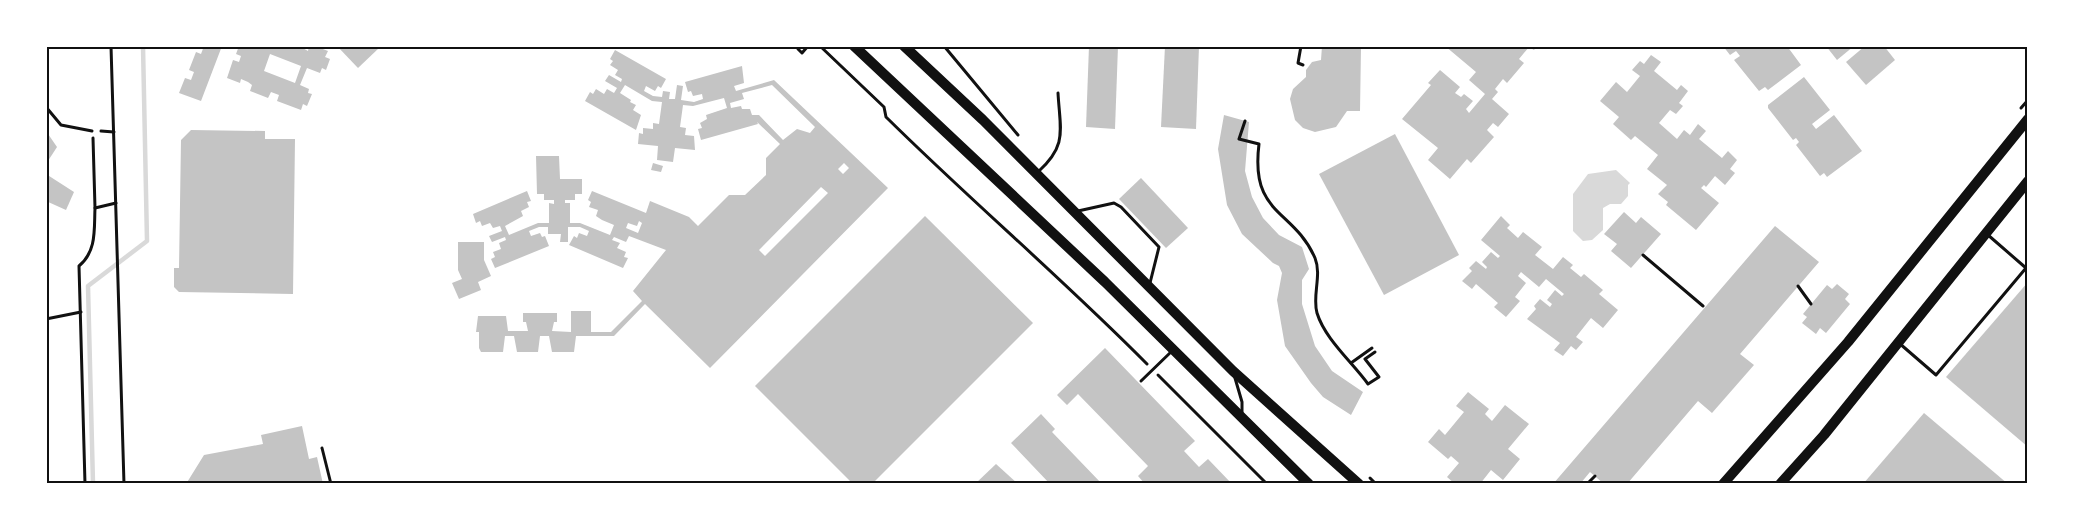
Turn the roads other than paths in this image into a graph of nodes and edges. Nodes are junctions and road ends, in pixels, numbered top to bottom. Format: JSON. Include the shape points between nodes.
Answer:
{"nodes":[{"id":1,"x":854,"y":46,"type":"edge"},
{"id":2,"x":904,"y":46,"type":"edge"},
{"id":3,"x":1059,"y":93,"type":"dead end"},
{"id":4,"x":46,"y":107,"type":"edge"},
{"id":5,"x":2028,"y":119,"type":"edge"},
{"id":6,"x":92,"y":131,"type":"road end"},
{"id":7,"x":1035,"y":175,"type":"junction"},
{"id":8,"x":2028,"y":181,"type":"edge"},
{"id":9,"x":1073,"y":212,"type":"junction"},
{"id":10,"x":1985,"y":233,"type":"junction"},
{"id":11,"x":1149,"y":287,"type":"junction"},
{"id":12,"x":1898,"y":342,"type":"junction"},
{"id":13,"x":1173,"y":349,"type":"junction"},
{"id":14,"x":1233,"y":370,"type":"junction"},
{"id":15,"x":1141,"y":381,"type":"dead end"},
{"id":16,"x":1241,"y":417,"type":"junction"},
{"id":17,"x":322,"y":448,"type":"dead end"},
{"id":18,"x":331,"y":483,"type":"edge"},
{"id":19,"x":1309,"y":483,"type":"edge"},
{"id":20,"x":1359,"y":483,"type":"edge"},
{"id":21,"x":1723,"y":483,"type":"edge"},
{"id":22,"x":1780,"y":483,"type":"edge"}],
"edges":[{"from":1,"to":13,"type":"main road"},
{"from":2,"to":7,"type":"main road"},
{"from":3,"to":7,"type":"lane","via":[[1061,143],[1055,158]]},
{"from":4,"to":6,"type":"lane","via":[[61,125]]},
{"from":5,"to":21,"type":"main road","via":[[1848,342]]},
{"from":7,"to":9,"type":"main road"},
{"from":8,"to":10,"type":"main road"},
{"from":9,"to":11,"type":"main road"},
{"from":9,"to":11,"type":"lane","via":[[1114,203],[1121,207],[1159,247]]},
{"from":10,"to":12,"type":"main road"},
{"from":10,"to":12,"type":"lane","via":[[2026,268],[1936,375]]},
{"from":11,"to":14,"type":"main road"},
{"from":12,"to":22,"type":"main road"},
{"from":13,"to":15,"type":"lane"},
{"from":13,"to":16,"type":"main road"},
{"from":14,"to":16,"type":"lane","via":[[1242,402]]},
{"from":14,"to":20,"type":"main road"},
{"from":16,"to":19,"type":"main road"},
{"from":17,"to":18,"type":"lane"}]}
